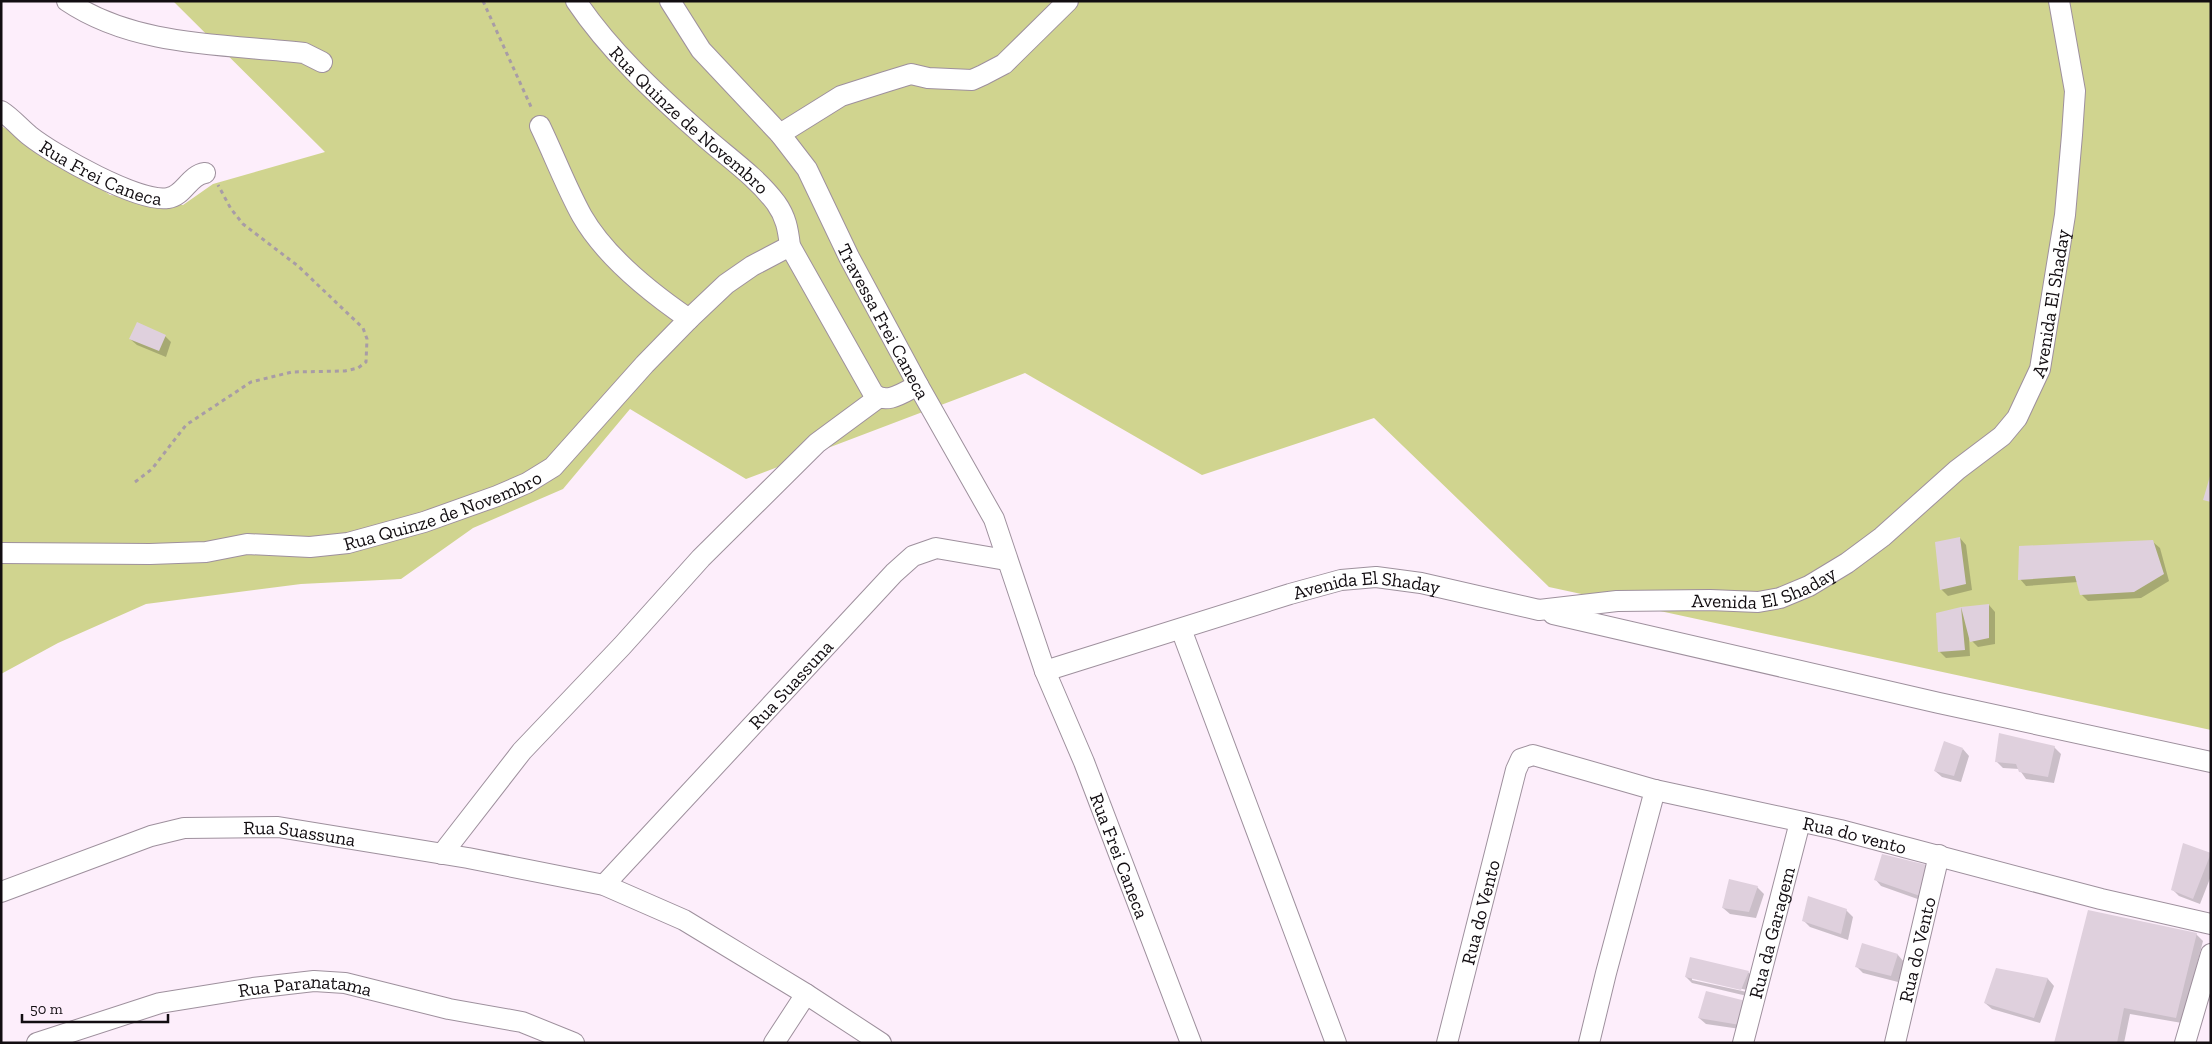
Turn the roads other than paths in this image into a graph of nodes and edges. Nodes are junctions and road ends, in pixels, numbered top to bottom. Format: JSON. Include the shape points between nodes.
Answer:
{"nodes":[{"id":1,"x":67,"y":1,"type":"edge"},
{"id":2,"x":576,"y":1,"type":"edge"},
{"id":3,"x":670,"y":1,"type":"edge"},
{"id":4,"x":1068,"y":1,"type":"edge"},
{"id":5,"x":2058,"y":1,"type":"edge"},
{"id":6,"x":322,"y":62,"type":"dead end"},
{"id":7,"x":1,"y":111,"type":"edge"},
{"id":8,"x":540,"y":126,"type":"road end"},
{"id":9,"x":780,"y":134,"type":"junction"},
{"id":10,"x":205,"y":173,"type":"road end"},
{"id":11,"x":790,"y":246,"type":"junction"},
{"id":12,"x":689,"y":319,"type":"junction"},
{"id":13,"x":918,"y":386,"type":"junction"},
{"id":14,"x":878,"y":398,"type":"junction"},
{"id":15,"x":1,"y":552,"type":"edge"},
{"id":16,"x":1006,"y":560,"type":"junction"},
{"id":17,"x":1539,"y":610,"type":"junction"},
{"id":18,"x":1181,"y":629,"type":"junction"},
{"id":19,"x":1045,"y":670,"type":"junction"},
{"id":20,"x":2211,"y":762,"type":"edge"},
{"id":21,"x":1513,"y":782,"type":"joint"},
{"id":22,"x":1655,"y":790,"type":"junction"},
{"id":23,"x":1800,"y":822,"type":"junction"},
{"id":24,"x":442,"y":854,"type":"junction"},
{"id":25,"x":1939,"y":855,"type":"junction"},
{"id":26,"x":604,"y":885,"type":"junction"},
{"id":27,"x":1,"y":892,"type":"edge"},
{"id":28,"x":2211,"y":924,"type":"edge"},
{"id":29,"x":2211,"y":954,"type":"edge"},
{"id":30,"x":806,"y":994,"type":"junction"},
{"id":31,"x":37,"y":1043,"type":"edge"},
{"id":32,"x":574,"y":1043,"type":"edge"},
{"id":33,"x":774,"y":1043,"type":"edge"},
{"id":34,"x":881,"y":1043,"type":"edge"},
{"id":35,"x":1191,"y":1043,"type":"edge"},
{"id":36,"x":1336,"y":1043,"type":"edge"},
{"id":37,"x":1447,"y":1043,"type":"edge"},
{"id":38,"x":1589,"y":1043,"type":"edge"},
{"id":39,"x":1743,"y":1043,"type":"edge"},
{"id":40,"x":1895,"y":1043,"type":"edge"},
{"id":41,"x":2185,"y":1043,"type":"edge"}],
"edges":[{"from":1,"to":6,"type":"street","via":[[82,12],[157,38],[304,53]]},
{"from":2,"to":11,"type":"street","name":"Rua Quinze de Novembro","via":[[646,81],[766,192],[787,222]]},
{"from":3,"to":9,"type":"street","name":"Travessa Frei Caneca","via":[[701,50]]},
{"from":4,"to":9,"type":"street","via":[[1004,64],[983,75],[972,80],[911,74],[841,96]]},
{"from":5,"to":17,"type":"street","name":"Avenida El Shaday","via":[[2074,91],[2065,215],[2040,369],[2029,396],[2002,436],[1847,563],[1809,586],[1780,598],[1758,602],[1617,601]]},
{"from":7,"to":10,"type":"street","name":"Rua Frei Caneca","via":[[30,137],[80,167],[158,199],[171,198],[196,175]]},
{"from":8,"to":12,"type":"street","via":[[582,216],[603,246],[662,300]]},
{"from":9,"to":13,"type":"street","name":"Travessa Frei Caneca","via":[[807,169]]},
{"from":11,"to":12,"type":"street","name":"Rua Quinze de Novembro","via":[[726,284]]},
{"from":11,"to":14,"type":"street","name":"Rua Quinze de Novembro"},
{"from":12,"to":15,"type":"street","name":"Rua Quinze de Novembro","via":[[553,467],[527,484],[424,522],[348,543],[310,547],[248,544],[206,552],[150,554]]},
{"from":13,"to":14,"type":"street","via":[[890,398]]},
{"from":13,"to":16,"type":"street","name":"Travessa Frei Caneca","via":[[994,519]]},
{"from":14,"to":24,"type":"street","via":[[817,443],[701,558],[522,751]]},
{"from":16,"to":19,"type":"street","name":"Travessa Frei Caneca"},
{"from":16,"to":26,"type":"street","name":"Rua Suassuna","via":[[936,548],[913,556]]},
{"from":17,"to":18,"type":"street","name":"Avenida El Shaday","via":[[1421,582],[1376,577],[1333,582]]},
{"from":17,"to":20,"type":"street"},
{"from":18,"to":19,"type":"street","name":"Avenida El Shaday"},
{"from":18,"to":36,"type":"street"},
{"from":19,"to":35,"type":"street","name":"Rua Frei Caneca","via":[[1084,762]]},
{"from":21,"to":22,"type":"street","name":"Rua do vento","via":[[1521,759],[1534,755]]},
{"from":21,"to":37,"type":"street","name":"Rua do Vento"},
{"from":22,"to":23,"type":"street","name":"Rua do vento"},
{"from":22,"to":38,"type":"street"},
{"from":23,"to":25,"type":"street","name":"Rua do vento"},
{"from":23,"to":39,"type":"street","name":"Rua da Garagem"},
{"from":24,"to":26,"type":"street","name":"Rua Suassuna"},
{"from":24,"to":27,"type":"street","name":"Rua Suassuna","via":[[278,828],[184,828],[152,836]]},
{"from":25,"to":28,"type":"street","name":"Rua do vento","via":[[2101,899]]},
{"from":25,"to":40,"type":"street","name":"Rua do Vento"},
{"from":26,"to":30,"type":"street","name":"Rua Suassuna","via":[[684,920]]},
{"from":29,"to":41,"type":"street"},
{"from":30,"to":33,"type":"street"},
{"from":30,"to":34,"type":"street","name":"Rua Suassuna"},
{"from":31,"to":32,"type":"street","name":"Rua Paranatama","via":[[160,1003],[314,981],[345,983],[449,1010],[522,1022]]}]}
